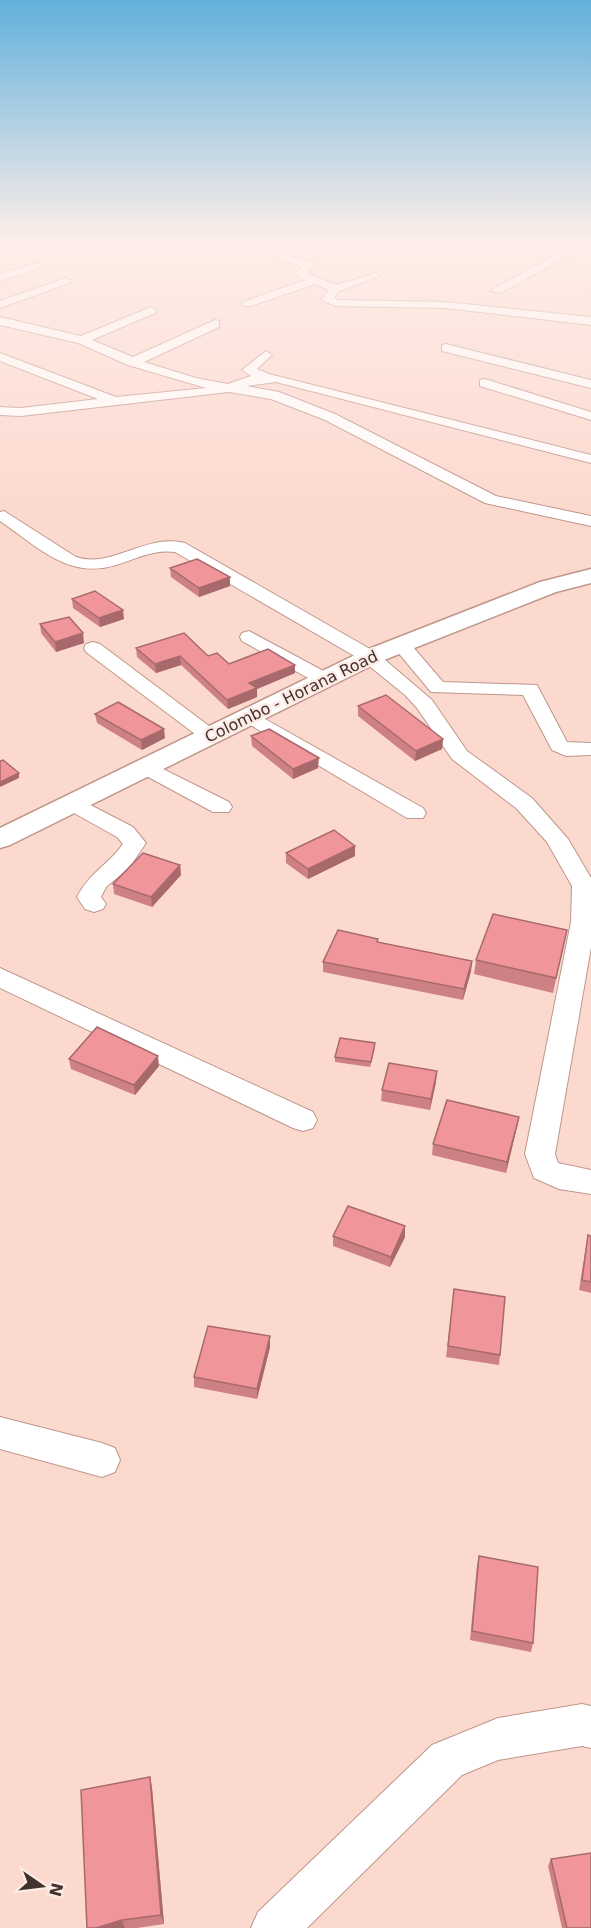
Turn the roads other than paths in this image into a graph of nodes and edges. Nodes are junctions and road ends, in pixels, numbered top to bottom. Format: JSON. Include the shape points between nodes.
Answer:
{"nodes":[{"id":1,"x":43,"y":331,"type":"edge"},
{"id":2,"x":103,"y":331,"type":"edge"},
{"id":3,"x":200,"y":331,"type":"edge"},
{"id":4,"x":82,"y":340,"type":"junction"},
{"id":5,"x":446,"y":348,"type":"dead end"},
{"id":6,"x":266,"y":355,"type":"dead end"},
{"id":7,"x":0,"y":357,"type":"edge"},
{"id":8,"x":133,"y":362,"type":"junction"},
{"id":9,"x":264,"y":377,"type":"junction"},
{"id":10,"x":485,"y":384,"type":"dead end"},
{"id":11,"x":591,"y":384,"type":"edge"},
{"id":12,"x":228,"y":388,"type":"junction"},
{"id":13,"x":115,"y":401,"type":"junction"},
{"id":14,"x":0,"y":411,"type":"edge"},
{"id":15,"x":591,"y":416,"type":"edge"},
{"id":16,"x":591,"y":459,"type":"edge"},
{"id":17,"x":4,"y":516,"type":"dead end"},
{"id":18,"x":591,"y":521,"type":"edge"},
{"id":19,"x":591,"y":576,"type":"edge"},
{"id":20,"x":249,"y":638,"type":"dead end"},
{"id":21,"x":400,"y":644,"type":"junction"},
{"id":22,"x":93,"y":648,"type":"dead end"},
{"id":23,"x":370,"y":657,"type":"junction"},
{"id":24,"x":324,"y":679,"type":"junction"},
{"id":25,"x":249,"y":716,"type":"junction"},
{"id":26,"x":210,"y":736,"type":"junction"},
{"id":27,"x":591,"y":749,"type":"edge"},
{"id":28,"x":147,"y":767,"type":"junction"},
{"id":29,"x":73,"y":803,"type":"junction"},
{"id":30,"x":221,"y":807,"type":"dead end"},
{"id":31,"x":416,"y":813,"type":"dead end"},
{"id":32,"x":0,"y":839,"type":"edge"},
{"id":33,"x":94,"y":904,"type":"dead end"},
{"id":34,"x":0,"y":977,"type":"edge"},
{"id":35,"x":303,"y":1120,"type":"dead end"},
{"id":36,"x":591,"y":1182,"type":"edge"},
{"id":37,"x":0,"y":1433,"type":"edge"},
{"id":38,"x":102,"y":1460,"type":"dead end"},
{"id":39,"x":591,"y":1727,"type":"edge"},
{"id":40,"x":274,"y":1928,"type":"edge"}],
"edges":[{"from":1,"to":4,"type":"street"},
{"from":2,"to":4,"type":"street"},
{"from":3,"to":8,"type":"street"},
{"from":4,"to":8,"type":"street"},
{"from":5,"to":11,"type":"street"},
{"from":6,"to":9,"type":"street","via":[[248,370]]},
{"from":7,"to":13,"type":"street"},
{"from":8,"to":12,"type":"street"},
{"from":9,"to":12,"type":"street"},
{"from":9,"to":16,"type":"street"},
{"from":10,"to":15,"type":"street"},
{"from":12,"to":13,"type":"street"},
{"from":12,"to":18,"type":"street","via":[[274,395],[330,417],[491,500]]},
{"from":13,"to":14,"type":"street"},
{"from":17,"to":23,"type":"street","via":[[80,566],[95,565],[152,546],[178,547]]},
{"from":19,"to":21,"type":"main road","name":"Colombo - Horana Road","via":[[548,586]]},
{"from":20,"to":24,"type":"street"},
{"from":21,"to":23,"type":"main road","name":"Colombo - Horana Road"},
{"from":21,"to":27,"type":"street","via":[[438,688],[530,689],[559,746],[566,750]]},
{"from":22,"to":26,"type":"street"},
{"from":23,"to":24,"type":"main road","name":"Colombo - Horana Road"},
{"from":23,"to":36,"type":"street","via":[[425,704],[459,755],[524,803],[557,839],[584,886],[583,922],[540,1154],[545,1170],[559,1177]]},
{"from":24,"to":25,"type":"main road","name":"Colombo - Horana Road"},
{"from":25,"to":26,"type":"main road","name":"Colombo - Horana Road"},
{"from":25,"to":31,"type":"street"},
{"from":26,"to":28,"type":"main road","name":"Colombo - Horana Road"},
{"from":28,"to":29,"type":"main road","name":"Colombo - Horana Road"},
{"from":28,"to":30,"type":"street"},
{"from":29,"to":32,"type":"main road","name":"Colombo - Horana Road"},
{"from":29,"to":33,"type":"street","via":[[125,832],[135,843],[122,863],[96,883],[89,897]]},
{"from":34,"to":35,"type":"street"},
{"from":37,"to":38,"type":"street"},
{"from":39,"to":40,"type":"street","via":[[582,1725],[498,1739],[447,1760]]}]}
